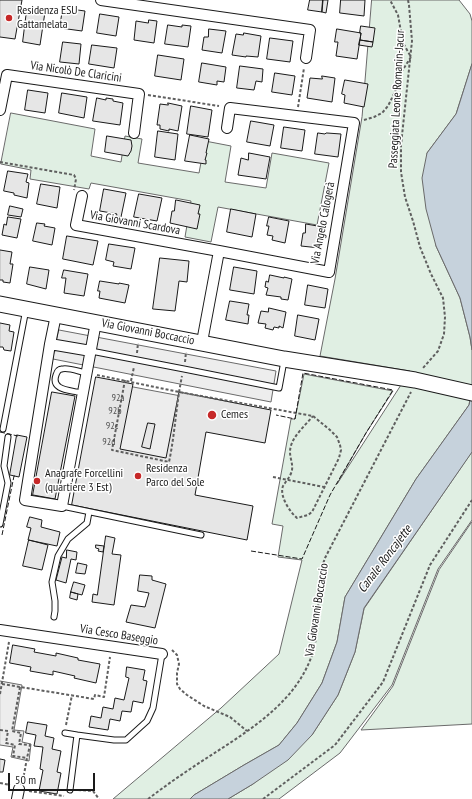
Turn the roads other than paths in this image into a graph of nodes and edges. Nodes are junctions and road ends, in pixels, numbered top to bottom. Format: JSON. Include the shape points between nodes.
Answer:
{"nodes":[{"id":1,"x":102,"y":0,"type":"edge"},
{"id":2,"x":306,"y":58,"type":"road end"},
{"id":3,"x":0,"y":110,"type":"edge"},
{"id":4,"x":228,"y":128,"type":"dead end"},
{"id":5,"x":134,"y":133,"type":"dead end"},
{"id":6,"x":82,"y":196,"type":"road end"},
{"id":7,"x":219,"y":252,"type":"junction"},
{"id":8,"x":0,"y":304,"type":"edge"},
{"id":9,"x":26,"y":308,"type":"junction"},
{"id":10,"x":56,"y":315,"type":"junction"},
{"id":11,"x":96,"y":322,"type":"junction"},
{"id":12,"x":202,"y":342,"type":"junction"},
{"id":13,"x":50,"y":344,"type":"junction"},
{"id":14,"x":91,"y":351,"type":"junction"},
{"id":15,"x":284,"y":359,"type":"junction"},
{"id":16,"x":87,"y":373,"type":"junction"},
{"id":17,"x":77,"y":392,"type":"dead end"},
{"id":18,"x":472,"y":392,"type":"edge"},
{"id":19,"x":3,"y":429,"type":"dead end"},
{"id":20,"x":8,"y":437,"type":"dead end"},
{"id":21,"x":62,"y":506,"type":"junction"},
{"id":22,"x":89,"y":512,"type":"junction"},
{"id":23,"x":0,"y":524,"type":"edge"},
{"id":24,"x":201,"y":535,"type":"dead end"},
{"id":25,"x":54,"y":616,"type":"dead end"},
{"id":26,"x":0,"y":630,"type":"edge"},
{"id":27,"x":162,"y":654,"type":"joint"},
{"id":28,"x":65,"y":733,"type":"road end"},
{"id":29,"x":78,"y":735,"type":"junction"},
{"id":30,"x":70,"y":790,"type":"road end"}],
"edges":[{"from":1,"to":2,"type":"street","via":[[310,30]]},
{"from":3,"to":5,"type":"street","name":"Via Nicolò De Claricini","via":[[7,76],[139,94]]},
{"from":4,"to":7,"type":"street","name":"Via Angelo Calogerà","via":[[230,108],[354,123],[329,272]]},
{"from":6,"to":7,"type":"street","name":"Via Giovanni Scardova","via":[[76,225]]},
{"from":7,"to":12,"type":"street"},
{"from":8,"to":9,"type":"street","name":"Via Giovanni Boccaccio"},
{"from":9,"to":10,"type":"street","name":"Via Giovanni Boccaccio"},
{"from":9,"to":19,"type":"lane"},
{"from":10,"to":11,"type":"street","name":"Via Giovanni Boccaccio"},
{"from":10,"to":13,"type":"street"},
{"from":11,"to":12,"type":"street","name":"Via Giovanni Boccaccio"},
{"from":11,"to":14,"type":"street"},
{"from":12,"to":15,"type":"street","name":"Via Giovanni Boccaccio"},
{"from":13,"to":14,"type":"street"},
{"from":13,"to":21,"type":"street","via":[[25,500]]},
{"from":14,"to":15,"type":"lane","via":[[279,388]]},
{"from":14,"to":16,"type":"street"},
{"from":15,"to":18,"type":"street","name":"Via Giovanni Boccaccio","via":[[416,380]]},
{"from":16,"to":17,"type":"lane","via":[[62,368],[56,373],[57,385],[62,389]]},
{"from":16,"to":21,"type":"street"},
{"from":20,"to":23,"type":"lane","via":[[4,466],[8,483]]},
{"from":21,"to":22,"type":"lane"},
{"from":22,"to":24,"type":"lane"},
{"from":22,"to":25,"type":"lane","via":[[87,523],[68,539],[58,556],[52,582]]},
{"from":26,"to":27,"type":"street","name":"Via Cesco Baseggio"},
{"from":27,"to":29,"type":"lane","name":"Via Cesco Baseggio","via":[[153,708],[147,721],[126,740]]},
{"from":28,"to":29,"type":"lane","name":"Via Cesco Baseggio"},
{"from":29,"to":30,"type":"lane"}]}
